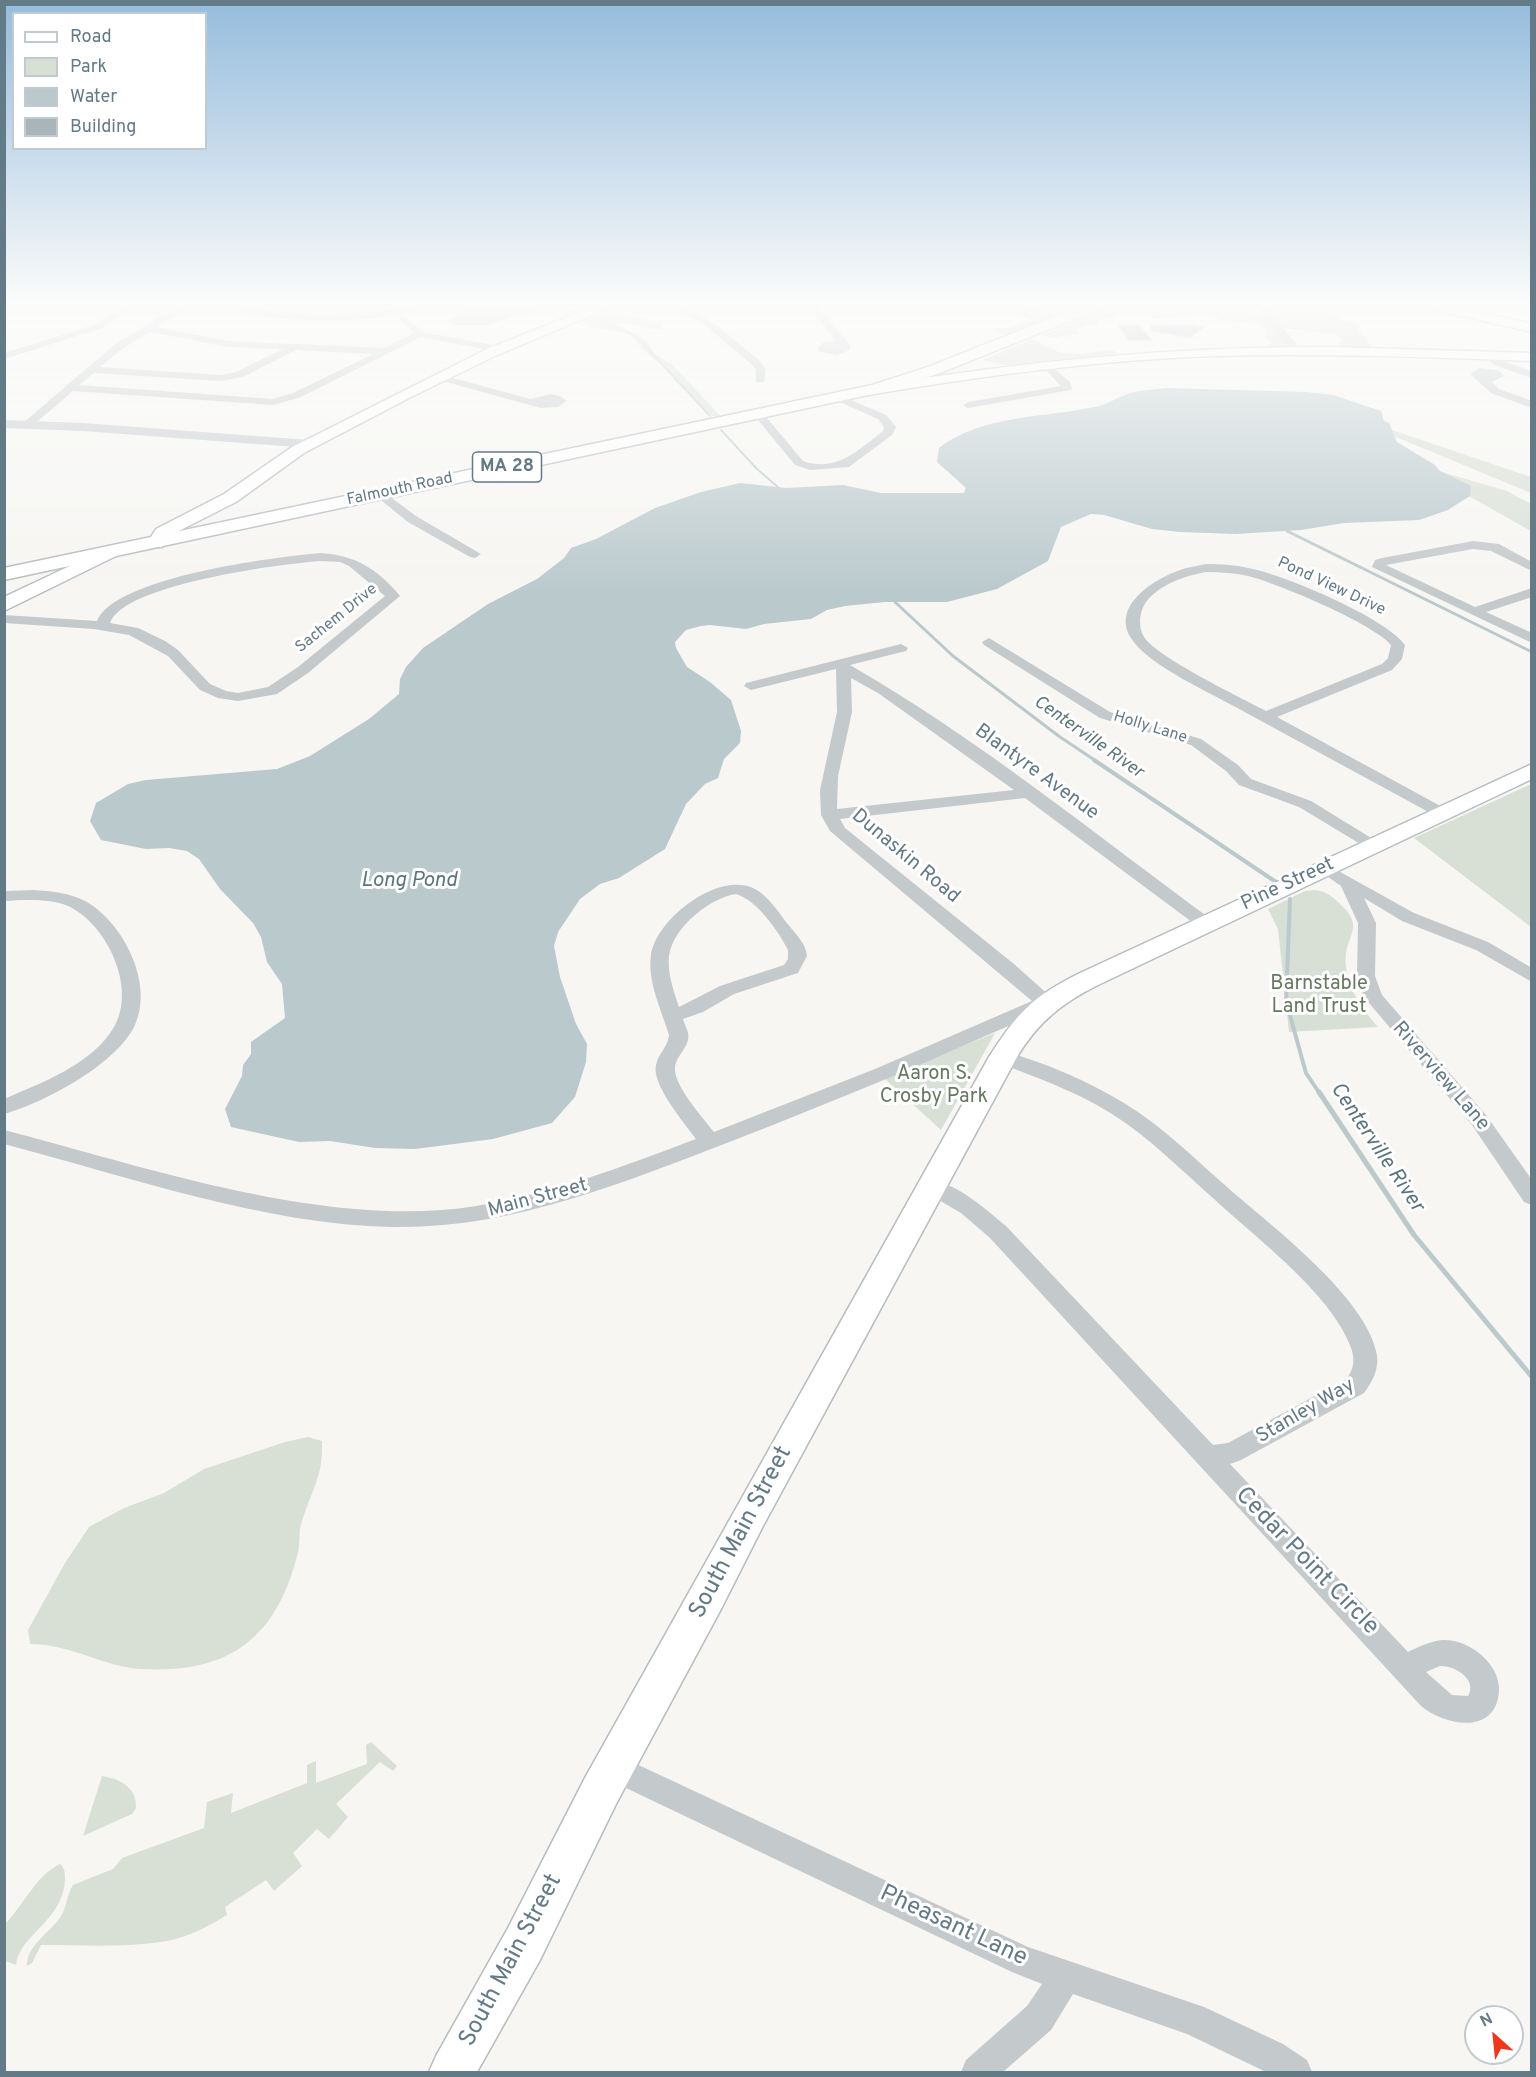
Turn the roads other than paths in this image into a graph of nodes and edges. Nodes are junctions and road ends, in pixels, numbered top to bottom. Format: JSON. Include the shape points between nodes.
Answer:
{"nodes":[{"id":1,"x":57,"y":400,"type":"edge"},
{"id":2,"x":213,"y":400,"type":"edge"},
{"id":3,"x":279,"y":400,"type":"edge"},
{"id":4,"x":395,"y":400,"type":"edge"},
{"id":5,"x":523,"y":400,"type":"edge"},
{"id":6,"x":823,"y":400,"type":"edge"},
{"id":7,"x":844,"y":400,"type":"edge"},
{"id":8,"x":998,"y":400,"type":"edge"},
{"id":9,"x":531,"y":402,"type":"dead end"},
{"id":10,"x":968,"y":405,"type":"dead end"},
{"id":11,"x":758,"y":414,"type":"junction"},
{"id":12,"x":4,"y":424,"type":"edge"},
{"id":13,"x":27,"y":425,"type":"junction"},
{"id":14,"x":309,"y":444,"type":"junction"},
{"id":15,"x":381,"y":494,"type":"junction"},
{"id":16,"x":194,"y":517,"type":"junction"},
{"id":17,"x":237,"y":526,"type":"junction"},
{"id":18,"x":156,"y":543,"type":"junction"},
{"id":19,"x":110,"y":552,"type":"junction"},
{"id":20,"x":475,"y":554,"type":"dead end"},
{"id":21,"x":1532,"y":567,"type":"edge"},
{"id":22,"x":4,"y":575,"type":"edge"},
{"id":23,"x":32,"y":589,"type":"junction"},
{"id":24,"x":1532,"y":592,"type":"edge"},
{"id":25,"x":4,"y":605,"type":"edge"},
{"id":26,"x":111,"y":610,"type":"junction"},
{"id":27,"x":1474,"y":612,"type":"junction"},
{"id":28,"x":4,"y":619,"type":"edge"},
{"id":29,"x":63,"y":622,"type":"junction"},
{"id":30,"x":102,"y":626,"type":"junction"},
{"id":31,"x":1532,"y":639,"type":"edge"},
{"id":32,"x":989,"y":642,"type":"dead end"},
{"id":33,"x":901,"y":648,"type":"dead end"},
{"id":34,"x":840,"y":665,"type":"junction"},
{"id":35,"x":751,"y":686,"type":"dead end"},
{"id":36,"x":1265,"y":717,"type":"junction"},
{"id":37,"x":1532,"y":770,"type":"edge"},
{"id":38,"x":1029,"y":793,"type":"junction"},
{"id":39,"x":1440,"y":812,"type":"junction"},
{"id":40,"x":829,"y":815,"type":"junction"},
{"id":41,"x":1373,"y":844,"type":"junction"},
{"id":42,"x":1324,"y":868,"type":"junction"},
{"id":43,"x":1348,"y":883,"type":"junction"},
{"id":44,"x":4,"y":896,"type":"edge"},
{"id":45,"x":1206,"y":924,"type":"junction"},
{"id":46,"x":1532,"y":976,"type":"edge"},
{"id":47,"x":1045,"y":1002,"type":"junction"},
{"id":48,"x":673,"y":1016,"type":"junction"},
{"id":49,"x":1003,"y":1057,"type":"junction"},
{"id":50,"x":4,"y":1107,"type":"edge"},
{"id":51,"x":4,"y":1137,"type":"edge"},
{"id":52,"x":709,"y":1141,"type":"junction"},
{"id":53,"x":933,"y":1186,"type":"junction"},
{"id":54,"x":1532,"y":1197,"type":"edge"},
{"id":55,"x":1206,"y":1456,"type":"junction"},
{"id":56,"x":1406,"y":1668,"type":"dead end"},
{"id":57,"x":615,"y":1768,"type":"junction"},
{"id":58,"x":1066,"y":1976,"type":"junction"},
{"id":59,"x":452,"y":2073,"type":"edge"},
{"id":60,"x":978,"y":2073,"type":"edge"},
{"id":61,"x":1295,"y":2073,"type":"edge"}],
"edges":[{"from":1,"to":13,"type":"street"},
{"from":2,"to":3,"type":"street"},
{"from":4,"to":14,"type":"main road"},
{"from":5,"to":9,"type":"street"},
{"from":6,"to":11,"type":"main road","name":"Falmouth Road","number":"MA 28"},
{"from":7,"to":11,"type":"street","via":[[882,417],[890,427],[858,457],[842,466],[799,463]]},
{"from":8,"to":10,"type":"street"},
{"from":11,"to":15,"type":"main road","name":"Falmouth Road","number":"MA 28"},
{"from":12,"to":13,"type":"street"},
{"from":13,"to":14,"type":"street"},
{"from":14,"to":16,"type":"main road","via":[[231,498]]},
{"from":15,"to":17,"type":"main road","name":"Falmouth Road","number":"MA 28"},
{"from":15,"to":20,"type":"street","via":[[412,519]]},
{"from":16,"to":17,"type":"main road","via":[[195,522],[203,525]]},
{"from":16,"to":18,"type":"main road","via":[[162,533]]},
{"from":17,"to":18,"type":"main road","name":"Falmouth Road","number":"MA 28"},
{"from":18,"to":19,"type":"main road","name":"Falmouth Road","number":"MA 28"},
{"from":19,"to":22,"type":"main road","name":"Falmouth Road","number":"MA 28"},
{"from":19,"to":23,"type":"main road"},
{"from":21,"to":27,"type":"street","via":[[1494,548],[1473,544],[1395,559],[1378,567]]},
{"from":22,"to":23,"type":"main road","via":[[25,576]]},
{"from":23,"to":25,"type":"main road"},
{"from":24,"to":27,"type":"street"},
{"from":26,"to":29,"type":"street","name":"Sachem Drive"},
{"from":26,"to":30,"type":"street"},
{"from":26,"to":30,"type":"street","name":"Sachem Drive","via":[[154,588],[235,568],[297,559],[343,558],[393,596],[303,670],[272,691],[254,696],[238,697],[205,687],[184,662],[160,644],[133,631]]},
{"from":27,"to":31,"type":"street"},
{"from":28,"to":29,"type":"street","name":"Sachem Drive"},
{"from":29,"to":30,"type":"street","name":"Sachem Drive"},
{"from":32,"to":41,"type":"street","name":"Holly Lane","via":[[1105,715],[1196,742],[1245,782],[1294,799]]},
{"from":33,"to":34,"type":"street"},
{"from":34,"to":35,"type":"street"},
{"from":34,"to":38,"type":"street","name":"Blantyre Avenue","via":[[883,690]]},
{"from":34,"to":40,"type":"street","name":"Dunaskin Road","via":[[846,691],[844,718],[827,790]]},
{"from":36,"to":36,"type":"street","name":"Pond View Drive","via":[[1144,645],[1135,632],[1133,618],[1146,594],[1180,573],[1212,568],[1245,571],[1294,587],[1378,628],[1398,645],[1395,659],[1387,667]]},
{"from":36,"to":39,"type":"street","name":"Pond View Drive"},
{"from":37,"to":39,"type":"main road","name":"Pine Street"},
{"from":38,"to":40,"type":"street"},
{"from":38,"to":45,"type":"street","name":"Blantyre Avenue"},
{"from":39,"to":41,"type":"main road","name":"Pine Street"},
{"from":40,"to":47,"type":"street","name":"Dunaskin Road","via":[[838,831]]},
{"from":41,"to":42,"type":"main road","name":"Pine Street"},
{"from":42,"to":43,"type":"street"},
{"from":42,"to":45,"type":"main road","name":"Pine Street"},
{"from":43,"to":46,"type":"street","via":[[1408,918],[1494,952]]},
{"from":43,"to":54,"type":"street","name":"Riverview Lane","via":[[1367,923],[1366,976],[1373,997],[1479,1120]]},
{"from":44,"to":50,"type":"street","via":[[61,899],[98,919],[126,969],[131,1005],[125,1026],[85,1066]]},
{"from":45,"to":47,"type":"main road","name":"Pine Street"},
{"from":47,"to":49,"type":"main road","name":"South Main Street"},
{"from":47,"to":52,"type":"street","name":"Main Street","via":[[888,1072]]},
{"from":48,"to":48,"type":"street","via":[[662,978],[660,954],[665,942],[677,923],[704,902],[733,889],[748,892],[796,947],[799,952],[795,965],[727,990]]},
{"from":48,"to":52,"type":"street","via":[[679,1034],[665,1072]]},
{"from":49,"to":53,"type":"main road","name":"South Main Street"},
{"from":49,"to":55,"type":"street","name":"Stanley Way","via":[[1105,1100],[1144,1126],[1296,1262],[1339,1309],[1362,1343],[1366,1367],[1355,1386],[1232,1453]]},
{"from":51,"to":52,"type":"street","name":"Main Street","via":[[252,1201],[390,1219],[479,1215],[539,1201]]},
{"from":53,"to":55,"type":"street","via":[[969,1207],[998,1232]]},
{"from":53,"to":57,"type":"main road","name":"South Main Street"},
{"from":55,"to":56,"type":"street","name":"Cedar Point Circle"},
{"from":57,"to":58,"type":"street","name":"Pheasant Lane","via":[[1023,1961]]},
{"from":57,"to":59,"type":"main road","name":"South Main Street"},
{"from":58,"to":60,"type":"street","via":[[1039,2018]]},
{"from":58,"to":61,"type":"street","name":"Pheasant Lane","via":[[1192,2019],[1253,2046]]}]}
